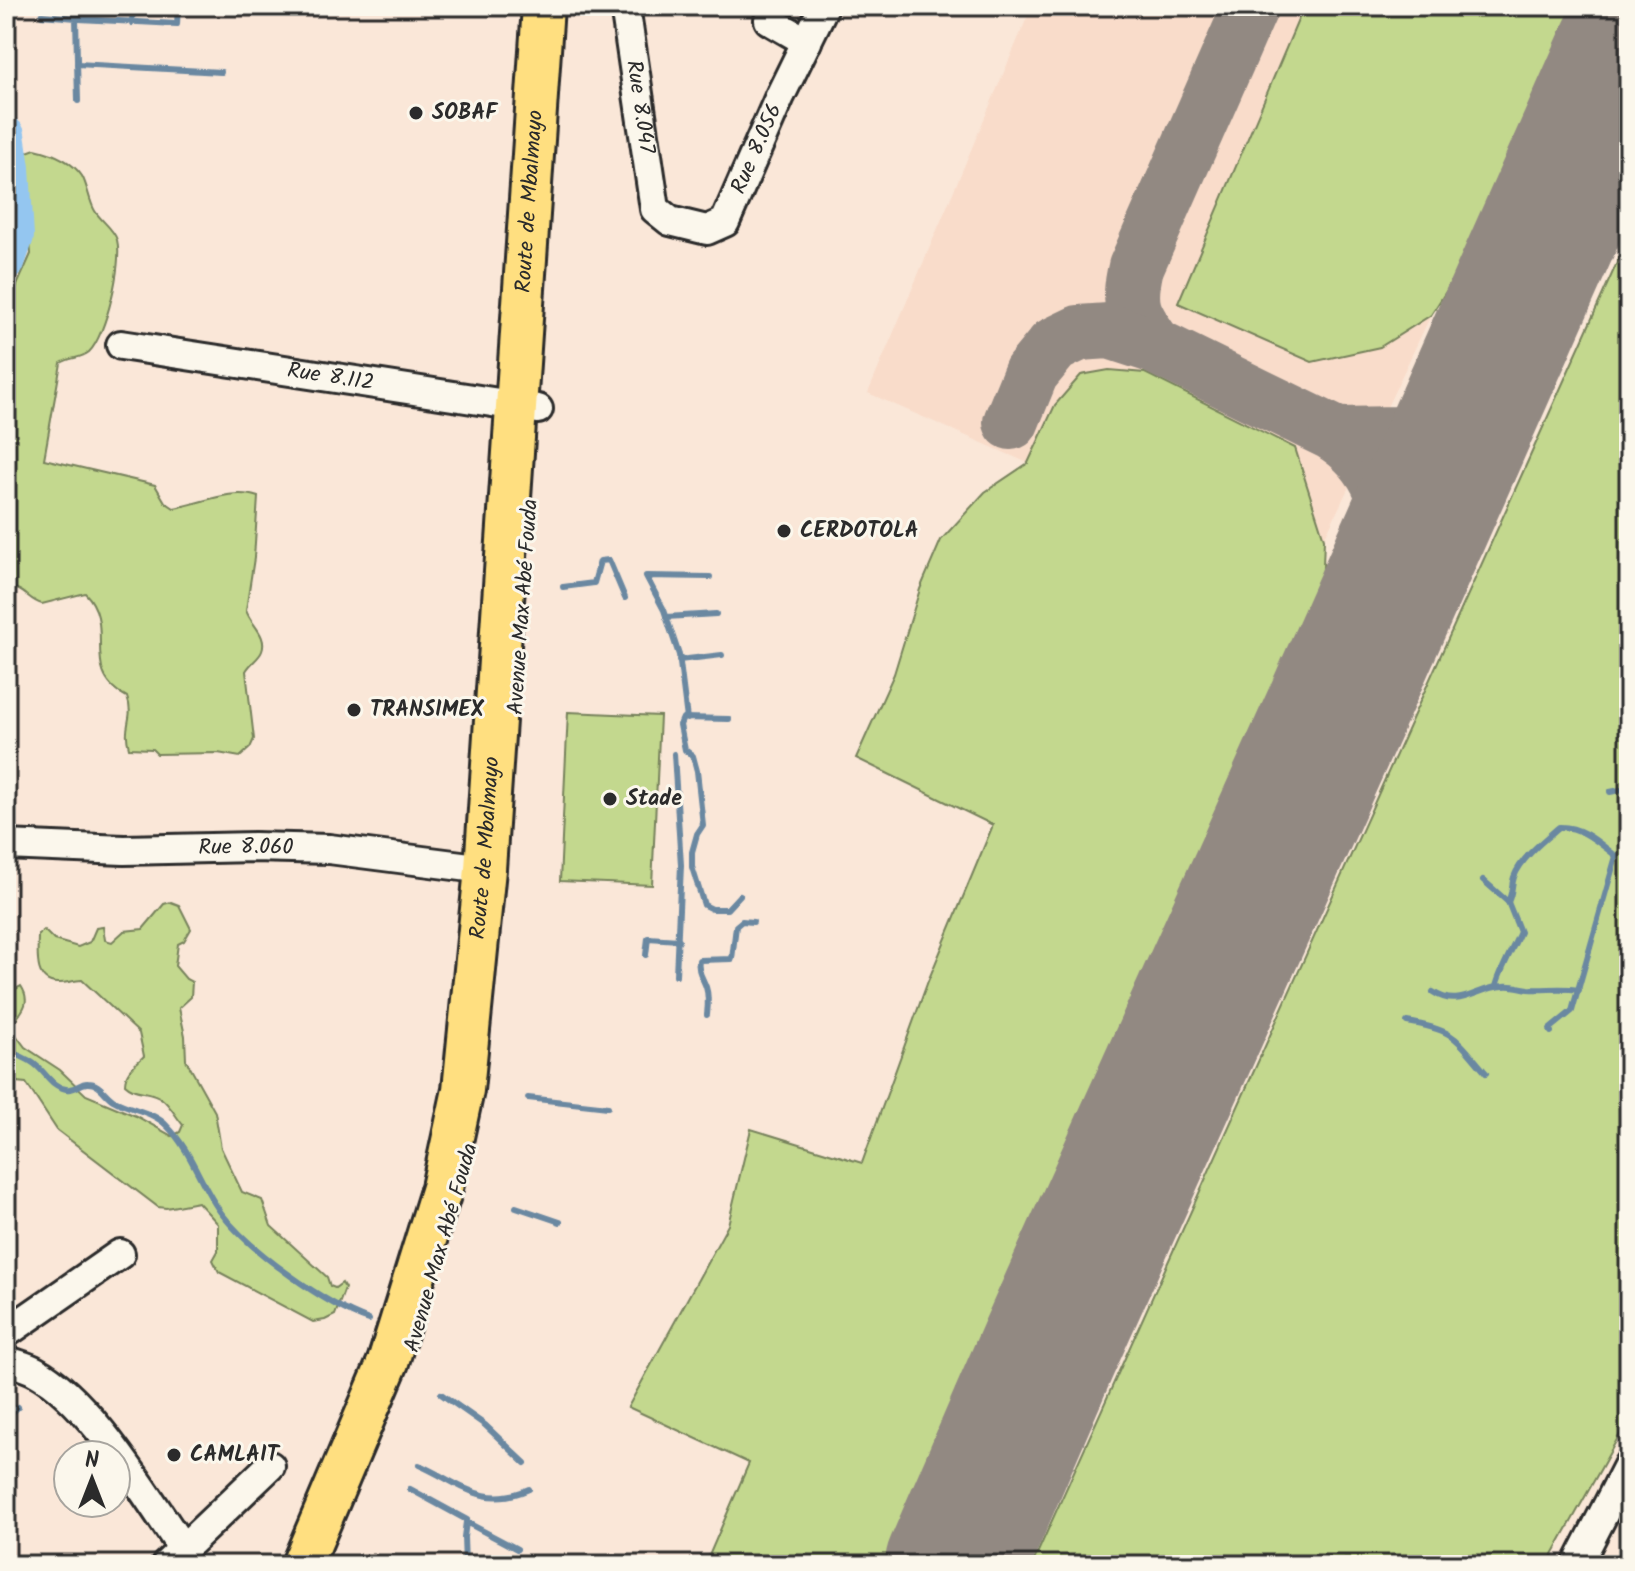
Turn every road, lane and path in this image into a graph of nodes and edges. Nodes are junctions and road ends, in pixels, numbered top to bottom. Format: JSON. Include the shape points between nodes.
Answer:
{"nodes":[{"id":1,"x":543,"y":6,"type":"edge"},
{"id":2,"x":563,"y":6,"type":"edge"},
{"id":3,"x":625,"y":6,"type":"edge"},
{"id":4,"x":774,"y":6,"type":"edge"},
{"id":5,"x":824,"y":6,"type":"edge"},
{"id":6,"x":807,"y":42,"type":"junction"},
{"id":7,"x":655,"y":209,"type":"joint"},
{"id":8,"x":121,"y":345,"type":"dead end"},
{"id":9,"x":528,"y":407,"type":"junction"},
{"id":10,"x":6,"y":845,"type":"edge"},
{"id":11,"x":485,"y":869,"type":"junction"},
{"id":12,"x":120,"y":1254,"type":"dead end"},
{"id":13,"x":6,"y":1333,"type":"edge"},
{"id":14,"x":6,"y":1360,"type":"edge"},
{"id":15,"x":1629,"y":1464,"type":"edge"},
{"id":16,"x":270,"y":1466,"type":"dead end"},
{"id":17,"x":175,"y":1557,"type":"edge"},
{"id":18,"x":302,"y":1565,"type":"edge"},
{"id":19,"x":326,"y":1565,"type":"edge"},
{"id":20,"x":1577,"y":1565,"type":"edge"}],
"edges":[{"from":1,"to":9,"type":"highway","name":"Route de Mbalmayo"},
{"from":2,"to":9,"type":"highway","name":"Avenue Max Abé Fouda"},
{"from":3,"to":7,"type":"street","name":"Rue 8.047"},
{"from":4,"to":6,"type":"street","via":[[769,20]]},
{"from":5,"to":6,"type":"street","name":"Rue 8.056"},
{"from":6,"to":7,"type":"street","name":"Rue 8.056","via":[[725,222],[707,230],[670,221]]},
{"from":8,"to":9,"type":"street","name":"Rue 8.112"},
{"from":9,"to":11,"type":"highway","name":"Route de Mbalmayo"},
{"from":9,"to":19,"type":"highway","name":"Avenue Max Abé Fouda","via":[[496,999],[481,1099],[463,1188],[409,1366]]},
{"from":10,"to":11,"type":"street","name":"Rue 8.060","via":[[329,849]]},
{"from":11,"to":18,"type":"highway","name":"Route de Mbalmayo","via":[[463,1090],[442,1188],[388,1362]]},
{"from":12,"to":13,"type":"street"},
{"from":14,"to":17,"type":"street","via":[[35,1372],[92,1421]]},
{"from":15,"to":20,"type":"street"},
{"from":16,"to":17,"type":"street"}]}
